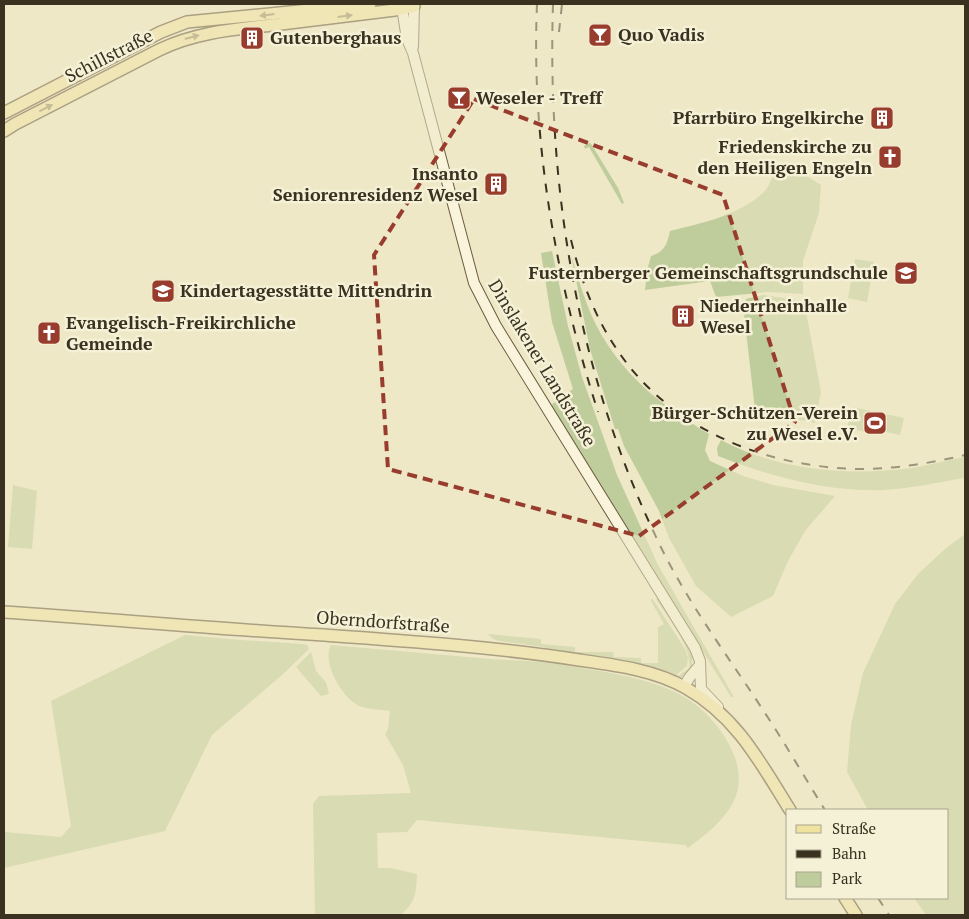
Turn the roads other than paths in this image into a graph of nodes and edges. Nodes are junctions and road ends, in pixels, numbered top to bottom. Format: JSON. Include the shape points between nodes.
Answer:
{"nodes":[{"id":1,"x":370,"y":4,"type":"edge"},
{"id":2,"x":408,"y":5,"type":"edge"},
{"id":3,"x":236,"y":24,"type":"junction"},
{"id":4,"x":4,"y":113,"type":"edge"},
{"id":5,"x":4,"y":131,"type":"edge"},
{"id":6,"x":4,"y":612,"type":"edge"},
{"id":7,"x":700,"y":665,"type":"junction"},
{"id":8,"x":684,"y":687,"type":"junction"},
{"id":9,"x":740,"y":732,"type":"junction"},
{"id":10,"x":789,"y":809,"type":"edge"},
{"id":11,"x":846,"y":899,"type":"edge"},
{"id":12,"x":856,"y":915,"type":"edge"}],
"edges":[{"from":1,"to":3,"type":"main road","one_way":true},
{"from":3,"to":2,"type":"main road","one_way":true},
{"from":2,"to":7,"type":"main road","name":"Dinslakener Landstraße","via":[[413,53],[474,283],[496,326],[695,648]]},
{"from":3,"to":4,"type":"main road","name":"Schillstraße","via":[[214,18],[187,22]]},
{"from":5,"to":3,"type":"main road","name":"Schillstraße","one_way":true,"via":[[177,42]]},
{"from":6,"to":8,"type":"main road","name":"Oberndorfstraße","via":[[518,651],[625,668],[655,675]]},
{"from":7,"to":8,"type":"main road"},
{"from":7,"to":9,"type":"main road","name":"Dinslakener Landstraße","via":[[701,689]]},
{"from":8,"to":9,"type":"main road","name":"Oberndorfstraße","via":[[725,716]]},
{"from":9,"to":10,"type":"main road","name":"Dinslakener Landstraße"},
{"from":11,"to":12,"type":"main road"}]}
